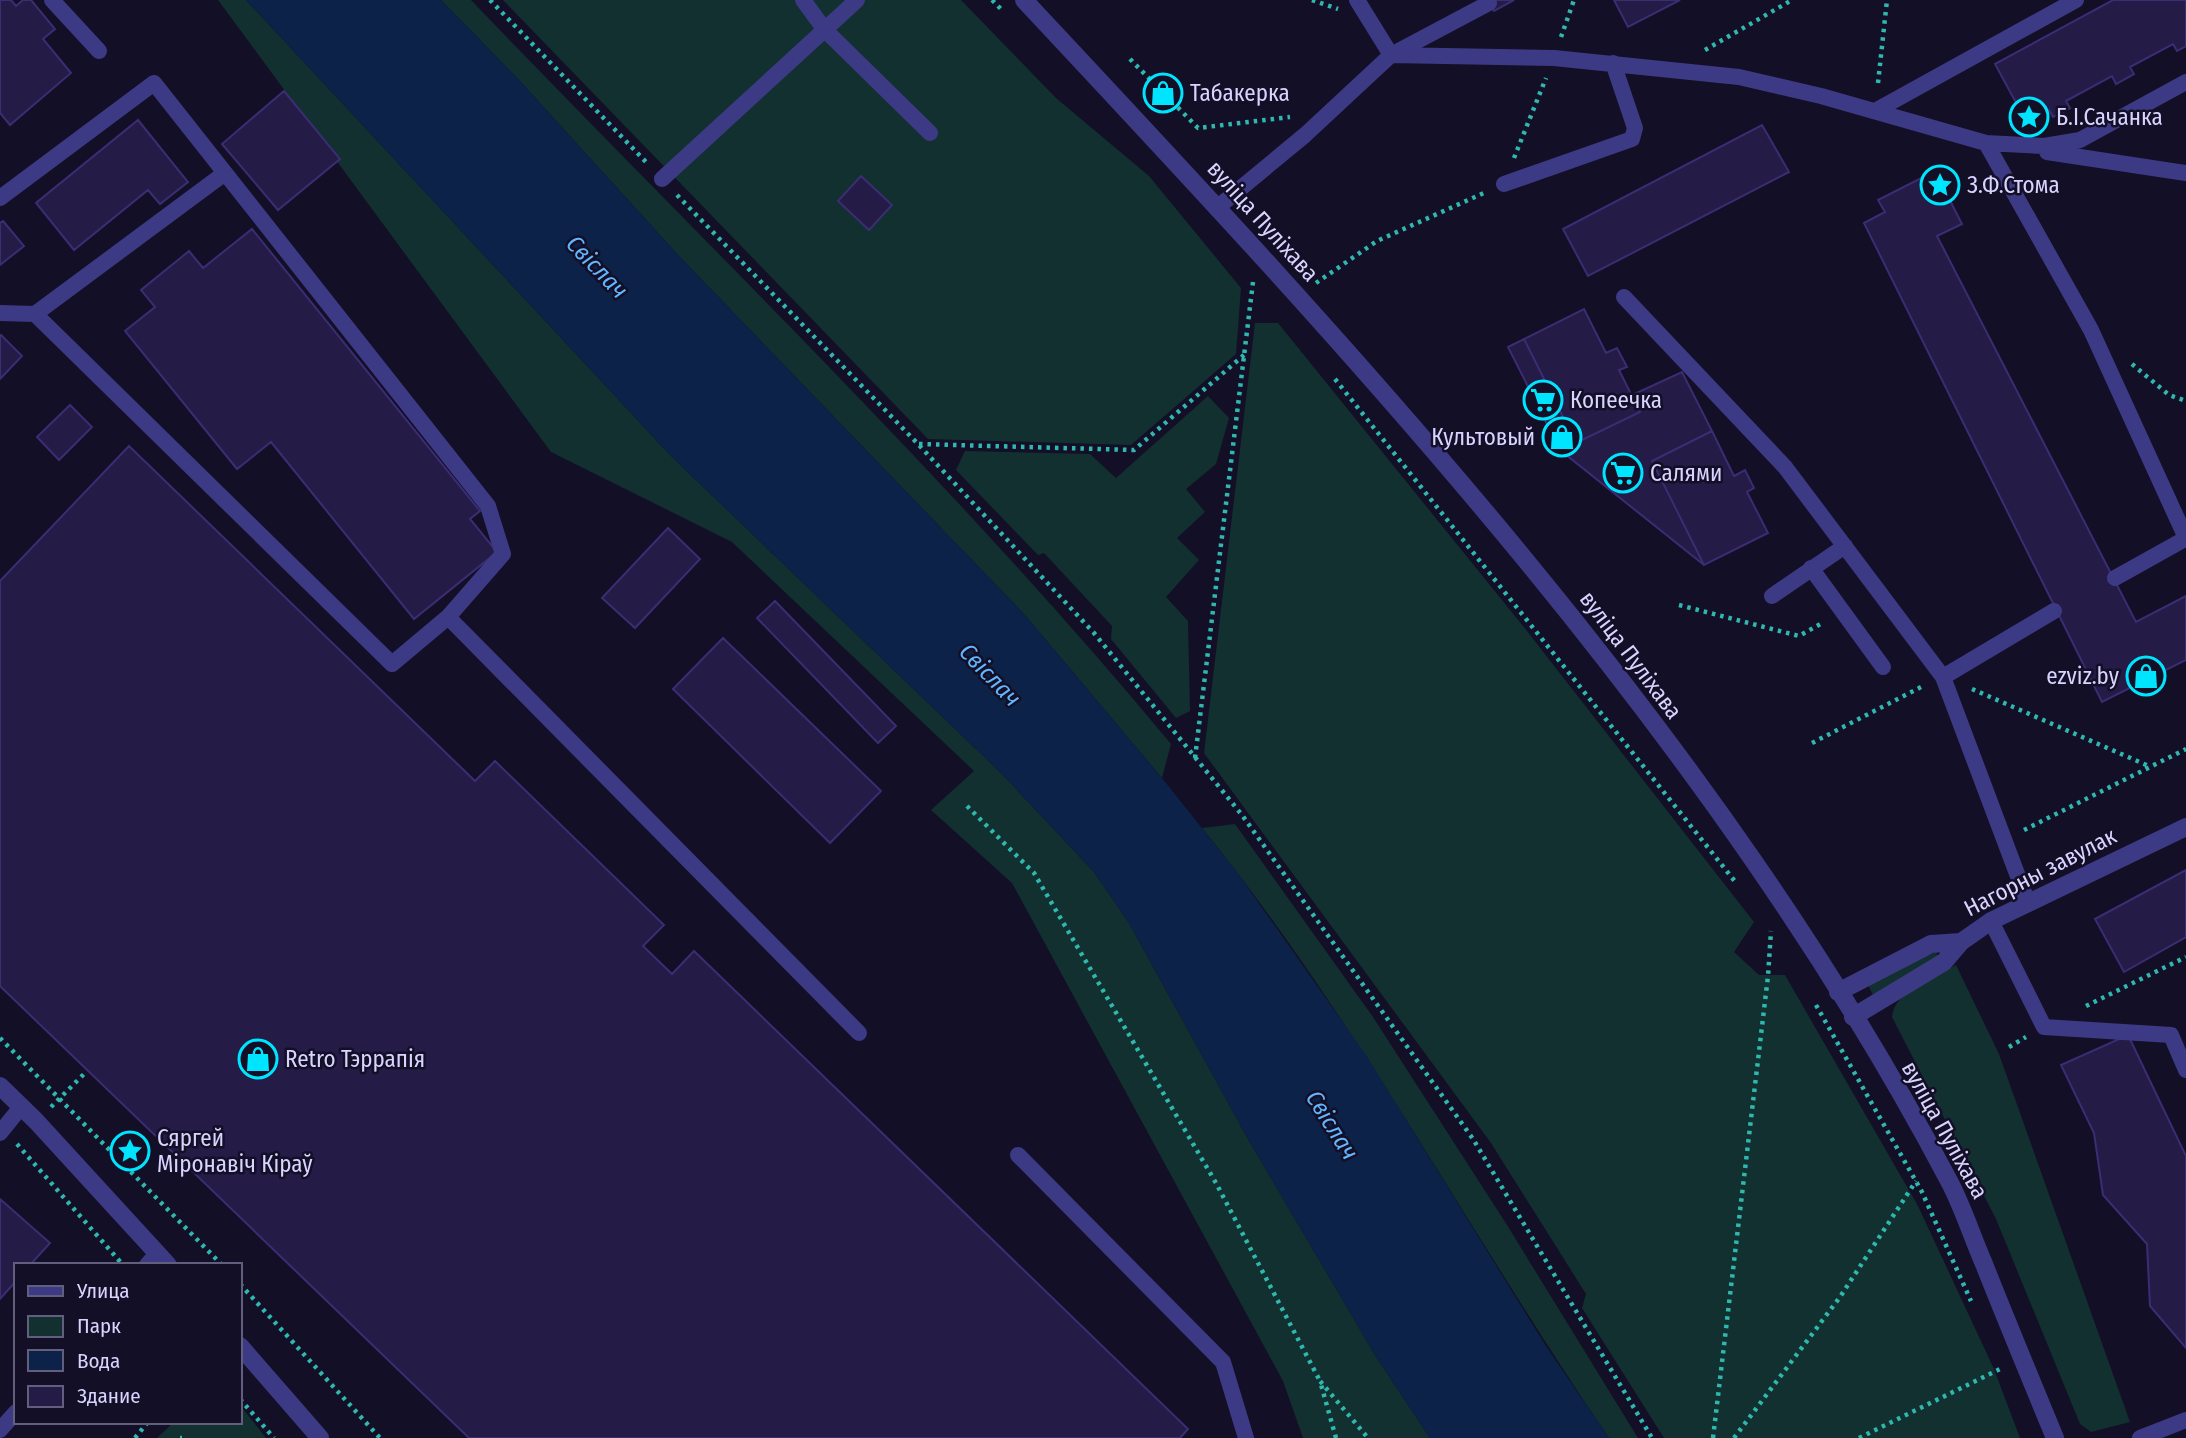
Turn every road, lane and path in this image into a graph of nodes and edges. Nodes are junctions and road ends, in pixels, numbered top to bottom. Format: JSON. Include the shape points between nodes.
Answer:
{"nodes":[{"id":1,"x":52,"y":0,"type":"edge"},
{"id":2,"x":489,"y":0,"type":"edge"},
{"id":3,"x":803,"y":0,"type":"edge"},
{"id":4,"x":857,"y":0,"type":"edge"},
{"id":5,"x":1024,"y":0,"type":"edge"},
{"id":6,"x":1357,"y":0,"type":"edge"},
{"id":7,"x":1574,"y":0,"type":"edge"},
{"id":8,"x":1792,"y":0,"type":"edge"},
{"id":9,"x":1886,"y":0,"type":"edge"},
{"id":10,"x":2076,"y":0,"type":"edge"},
{"id":11,"x":1489,"y":3,"type":"dead end"},
{"id":12,"x":825,"y":30,"type":"junction"},
{"id":13,"x":99,"y":51,"type":"dead end"},
{"id":14,"x":1391,"y":55,"type":"junction"},
{"id":15,"x":1554,"y":58,"type":"junction"},
{"id":16,"x":1130,"y":59,"type":"dead end"},
{"id":17,"x":1613,"y":62,"type":"junction"},
{"id":18,"x":1674,"y":68,"type":"junction"},
{"id":19,"x":2186,"y":82,"type":"edge"},
{"id":20,"x":1875,"y":111,"type":"junction"},
{"id":21,"x":1291,"y":117,"type":"dead end"},
{"id":22,"x":930,"y":133,"type":"dead end"},
{"id":23,"x":1986,"y":143,"type":"junction"},
{"id":24,"x":225,"y":173,"type":"junction"},
{"id":25,"x":2186,"y":173,"type":"edge"},
{"id":26,"x":662,"y":179,"type":"junction"},
{"id":27,"x":1504,"y":184,"type":"junction"},
{"id":28,"x":0,"y":198,"type":"edge"},
{"id":29,"x":1218,"y":207,"type":"junction"},
{"id":30,"x":1253,"y":282,"type":"dead end"},
{"id":31,"x":1315,"y":283,"type":"dead end"},
{"id":32,"x":1624,"y":297,"type":"dead end"},
{"id":33,"x":0,"y":313,"type":"edge"},
{"id":34,"x":35,"y":314,"type":"junction"},
{"id":35,"x":1244,"y":355,"type":"junction"},
{"id":36,"x":2130,"y":362,"type":"dead end"},
{"id":37,"x":1332,"y":374,"type":"dead end"},
{"id":38,"x":2186,"y":401,"type":"edge"},
{"id":39,"x":918,"y":444,"type":"junction"},
{"id":40,"x":2186,"y":539,"type":"edge"},
{"id":41,"x":1845,"y":546,"type":"junction"},
{"id":42,"x":1811,"y":568,"type":"junction"},
{"id":43,"x":2115,"y":578,"type":"dead end"},
{"id":44,"x":1772,"y":596,"type":"dead end"},
{"id":45,"x":1679,"y":605,"type":"dead end"},
{"id":46,"x":2054,"y":611,"type":"dead end"},
{"id":47,"x":448,"y":617,"type":"junction"},
{"id":48,"x":1830,"y":619,"type":"dead end"},
{"id":49,"x":1882,"y":667,"type":"dead end"},
{"id":50,"x":1943,"y":677,"type":"junction"},
{"id":51,"x":1812,"y":743,"type":"dead end"},
{"id":52,"x":2186,"y":749,"type":"edge"},
{"id":53,"x":1195,"y":759,"type":"junction"},
{"id":54,"x":2151,"y":766,"type":"junction"},
{"id":55,"x":967,"y":806,"type":"dead end"},
{"id":56,"x":2186,"y":827,"type":"edge"},
{"id":57,"x":2003,"y":841,"type":"junction"},
{"id":58,"x":1745,"y":893,"type":"dead end"},
{"id":59,"x":2028,"y":903,"type":"junction"},
{"id":60,"x":1991,"y":921,"type":"junction"},
{"id":61,"x":1778,"y":938,"type":"dead end"},
{"id":62,"x":1961,"y":942,"type":"junction"},
{"id":63,"x":2186,"y":957,"type":"edge"},
{"id":64,"x":1838,"y":992,"type":"junction"},
{"id":65,"x":1812,"y":998,"type":"dead end"},
{"id":66,"x":2080,"y":1009,"type":"dead end"},
{"id":67,"x":1853,"y":1017,"type":"junction"},
{"id":68,"x":859,"y":1033,"type":"dead end"},
{"id":69,"x":0,"y":1038,"type":"edge"},
{"id":70,"x":2186,"y":1070,"type":"edge"},
{"id":71,"x":0,"y":1086,"type":"edge"},
{"id":72,"x":21,"y":1107,"type":"junction"},
{"id":73,"x":2,"y":1131,"type":"edge"},
{"id":74,"x":1018,"y":1155,"type":"dead end"},
{"id":75,"x":1916,"y":1181,"type":"junction"},
{"id":76,"x":157,"y":1261,"type":"edge"},
{"id":77,"x":121,"y":1263,"type":"edge"},
{"id":78,"x":220,"y":1263,"type":"edge"},
{"id":79,"x":242,"y":1286,"type":"edge"},
{"id":80,"x":1972,"y":1306,"type":"dead end"},
{"id":81,"x":242,"y":1348,"type":"edge"},
{"id":82,"x":1995,"y":1356,"type":"dead end"},
{"id":83,"x":2000,"y":1369,"type":"junction"},
{"id":84,"x":2005,"y":1380,"type":"dead end"},
{"id":85,"x":1320,"y":1381,"type":"junction"},
{"id":86,"x":242,"y":1401,"type":"edge"},
{"id":87,"x":14,"y":1414,"type":"edge"},
{"id":88,"x":2186,"y":1420,"type":"edge"},
{"id":89,"x":146,"y":1424,"type":"edge"},
{"id":90,"x":0,"y":1430,"type":"edge"},
{"id":91,"x":135,"y":1438,"type":"edge"},
{"id":92,"x":274,"y":1438,"type":"edge"},
{"id":93,"x":320,"y":1438,"type":"edge"},
{"id":94,"x":380,"y":1438,"type":"edge"},
{"id":95,"x":1246,"y":1438,"type":"edge"},
{"id":96,"x":1336,"y":1438,"type":"edge"},
{"id":97,"x":1368,"y":1438,"type":"edge"},
{"id":98,"x":1652,"y":1438,"type":"edge"},
{"id":99,"x":1713,"y":1438,"type":"edge"},
{"id":100,"x":1734,"y":1438,"type":"edge"},
{"id":101,"x":1859,"y":1438,"type":"edge"},
{"id":102,"x":2055,"y":1438,"type":"edge"},
{"id":103,"x":2140,"y":1438,"type":"edge"}],
"edges":[{"from":1,"to":13,"type":"lane"},
{"from":2,"to":26,"type":"path"},
{"from":3,"to":12,"type":"lane"},
{"from":4,"to":12,"type":"lane"},
{"from":5,"to":29,"type":"street","name":"вуліца Пуліхава"},
{"from":6,"to":14,"type":"lane"},
{"from":7,"to":15,"type":"path"},
{"from":8,"to":18,"type":"path"},
{"from":9,"to":20,"type":"path"},
{"from":10,"to":20,"type":"lane"},
{"from":11,"to":14,"type":"lane"},
{"from":12,"to":22,"type":"lane"},
{"from":12,"to":26,"type":"lane"},
{"from":14,"to":15,"type":"lane"},
{"from":14,"to":29,"type":"lane"},
{"from":15,"to":17,"type":"lane"},
{"from":15,"to":27,"type":"path"},
{"from":16,"to":21,"type":"path","via":[[1198,128]]},
{"from":17,"to":18,"type":"lane"},
{"from":17,"to":27,"type":"lane","via":[[1634,128],[1632,139]]},
{"from":18,"to":20,"type":"lane","via":[[1739,77]]},
{"from":19,"to":23,"type":"lane","via":[[2080,140],[2044,146]]},
{"from":20,"to":23,"type":"lane"},
{"from":23,"to":25,"type":"lane"},
{"from":23,"to":40,"type":"lane","via":[[2091,330]]},
{"from":24,"to":28,"type":"lane","via":[[154,83]]},
{"from":24,"to":34,"type":"lane"},
{"from":24,"to":47,"type":"lane","via":[[488,506],[503,554]]},
{"from":26,"to":39,"type":"path"},
{"from":27,"to":31,"type":"path","via":[[1377,241]]},
{"from":29,"to":64,"type":"street","name":"вуліца Пуліхава","via":[[1575,619],[1729,829]]},
{"from":30,"to":35,"type":"path"},
{"from":32,"to":41,"type":"lane","via":[[1785,467]]},
{"from":33,"to":34,"type":"lane"},
{"from":34,"to":47,"type":"lane","via":[[391,664]]},
{"from":35,"to":39,"type":"path","via":[[1134,450]]},
{"from":35,"to":53,"type":"path"},
{"from":36,"to":38,"type":"path","via":[[2169,394]]},
{"from":37,"to":58,"type":"path"},
{"from":39,"to":53,"type":"path","via":[[1094,633]]},
{"from":40,"to":43,"type":"lane"},
{"from":41,"to":42,"type":"lane"},
{"from":41,"to":50,"type":"lane"},
{"from":42,"to":44,"type":"lane"},
{"from":42,"to":49,"type":"lane"},
{"from":45,"to":48,"type":"path","via":[[1799,636]]},
{"from":46,"to":50,"type":"lane"},
{"from":47,"to":68,"type":"lane"},
{"from":50,"to":51,"type":"path"},
{"from":50,"to":54,"type":"path"},
{"from":50,"to":57,"type":"lane"},
{"from":52,"to":54,"type":"path"},
{"from":53,"to":98,"type":"path","via":[[1301,896],[1474,1139]]},
{"from":54,"to":57,"type":"path"},
{"from":55,"to":85,"type":"path","via":[[1034,873],[1216,1183]]},
{"from":56,"to":59,"type":"street","name":"Нагорны завулак"},
{"from":57,"to":59,"type":"lane"},
{"from":59,"to":60,"type":"street","name":"Нагорны завулак"},
{"from":60,"to":62,"type":"street","name":"Нагорны завулак"},
{"from":60,"to":70,"type":"lane","via":[[2044,1027],[2171,1035]]},
{"from":61,"to":99,"type":"path","via":[[1771,926]]},
{"from":62,"to":64,"type":"street","via":[[1931,944]]},
{"from":62,"to":67,"type":"street","name":"Нагорны завулак","via":[[1944,962]]},
{"from":63,"to":66,"type":"path"},
{"from":64,"to":67,"type":"street","name":"вуліца Пуліхава"},
{"from":65,"to":75,"type":"path"},
{"from":67,"to":102,"type":"street","name":"вуліца Пуліхава","via":[[1951,1184]]},
{"from":69,"to":78,"type":"path"},
{"from":71,"to":72,"type":"street"},
{"from":72,"to":73,"type":"lane"},
{"from":72,"to":76,"type":"street"},
{"from":73,"to":77,"type":"path"},
{"from":74,"to":95,"type":"lane","via":[[1223,1362]]},
{"from":75,"to":80,"type":"path"},
{"from":75,"to":100,"type":"path","via":[[1840,1297]]},
{"from":79,"to":94,"type":"path"},
{"from":81,"to":93,"type":"street"},
{"from":82,"to":83,"type":"path"},
{"from":83,"to":84,"type":"path"},
{"from":83,"to":101,"type":"path"},
{"from":85,"to":96,"type":"path"},
{"from":85,"to":97,"type":"path"},
{"from":86,"to":92,"type":"path"},
{"from":87,"to":90,"type":"lane"},
{"from":88,"to":103,"type":"lane"},
{"from":89,"to":91,"type":"path"}]}
